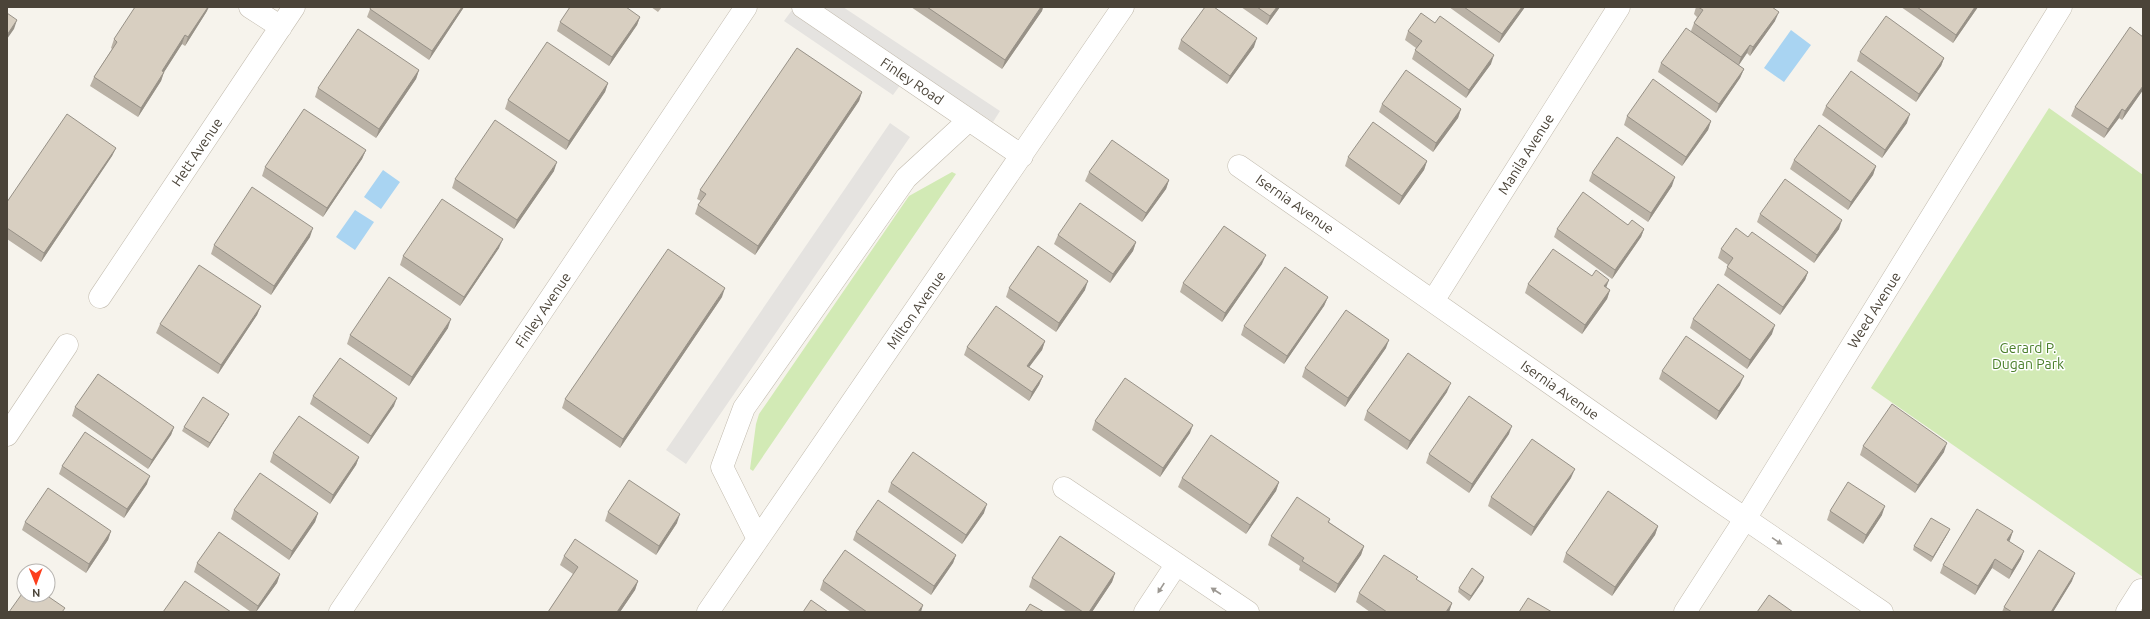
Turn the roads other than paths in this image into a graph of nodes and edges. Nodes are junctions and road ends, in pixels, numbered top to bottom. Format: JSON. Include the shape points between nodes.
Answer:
{"nodes":[{"id":1,"x":250,"y":7,"type":"edge"},
{"id":2,"x":294,"y":7,"type":"edge"},
{"id":3,"x":746,"y":7,"type":"edge"},
{"id":4,"x":803,"y":7,"type":"edge"},
{"id":5,"x":1123,"y":7,"type":"edge"},
{"id":6,"x":1619,"y":7,"type":"edge"},
{"id":7,"x":2061,"y":7,"type":"edge"},
{"id":8,"x":281,"y":27,"type":"junction"},
{"id":9,"x":969,"y":120,"type":"junction"},
{"id":10,"x":1022,"y":156,"type":"junction"},
{"id":11,"x":1240,"y":166,"type":"dead end"},
{"id":12,"x":100,"y":297,"type":"dead end"},
{"id":13,"x":1433,"y":301,"type":"junction"},
{"id":14,"x":67,"y":345,"type":"dead end"},
{"id":15,"x":7,"y":435,"type":"edge"},
{"id":16,"x":1064,"y":488,"type":"dead end"},
{"id":17,"x":1745,"y":519,"type":"junction"},
{"id":18,"x":758,"y":539,"type":"junction"},
{"id":19,"x":1176,"y":565,"type":"junction"},
{"id":20,"x":2141,"y":590,"type":"dead end"},
{"id":21,"x":340,"y":612,"type":"edge"},
{"id":22,"x":708,"y":612,"type":"edge"},
{"id":23,"x":1145,"y":612,"type":"edge"},
{"id":24,"x":1248,"y":612,"type":"edge"},
{"id":25,"x":1685,"y":612,"type":"edge"},
{"id":26,"x":1882,"y":612,"type":"edge"},
{"id":27,"x":2127,"y":612,"type":"edge"}],
"edges":[{"from":1,"to":8,"type":"street"},
{"from":2,"to":8,"type":"street","name":"Hett Avenue"},
{"from":3,"to":21,"type":"street","name":"Finley Avenue"},
{"from":4,"to":9,"type":"street","name":"Finley Road"},
{"from":5,"to":10,"type":"street","name":"Milton Avenue"},
{"from":6,"to":13,"type":"street","name":"Manila Avenue"},
{"from":7,"to":17,"type":"street","name":"Weed Avenue"},
{"from":8,"to":12,"type":"street","name":"Hett Avenue"},
{"from":9,"to":10,"type":"street","name":"Finley Road"},
{"from":9,"to":18,"type":"street","via":[[906,178],[744,408],[722,467]]},
{"from":10,"to":18,"type":"street","name":"Milton Avenue"},
{"from":11,"to":13,"type":"street","name":"Isernia Avenue"},
{"from":13,"to":17,"type":"street","name":"Isernia Avenue"},
{"from":14,"to":15,"type":"street"},
{"from":16,"to":19,"type":"street"},
{"from":17,"to":25,"type":"street","name":"Weed Avenue"},
{"from":17,"to":26,"type":"street","name":"Isernia Avenue","one_way":true},
{"from":18,"to":22,"type":"street","name":"Milton Avenue"},
{"from":19,"to":23,"type":"street","one_way":true},
{"from":24,"to":19,"type":"street","one_way":true},
{"from":20,"to":27,"type":"street"}]}
